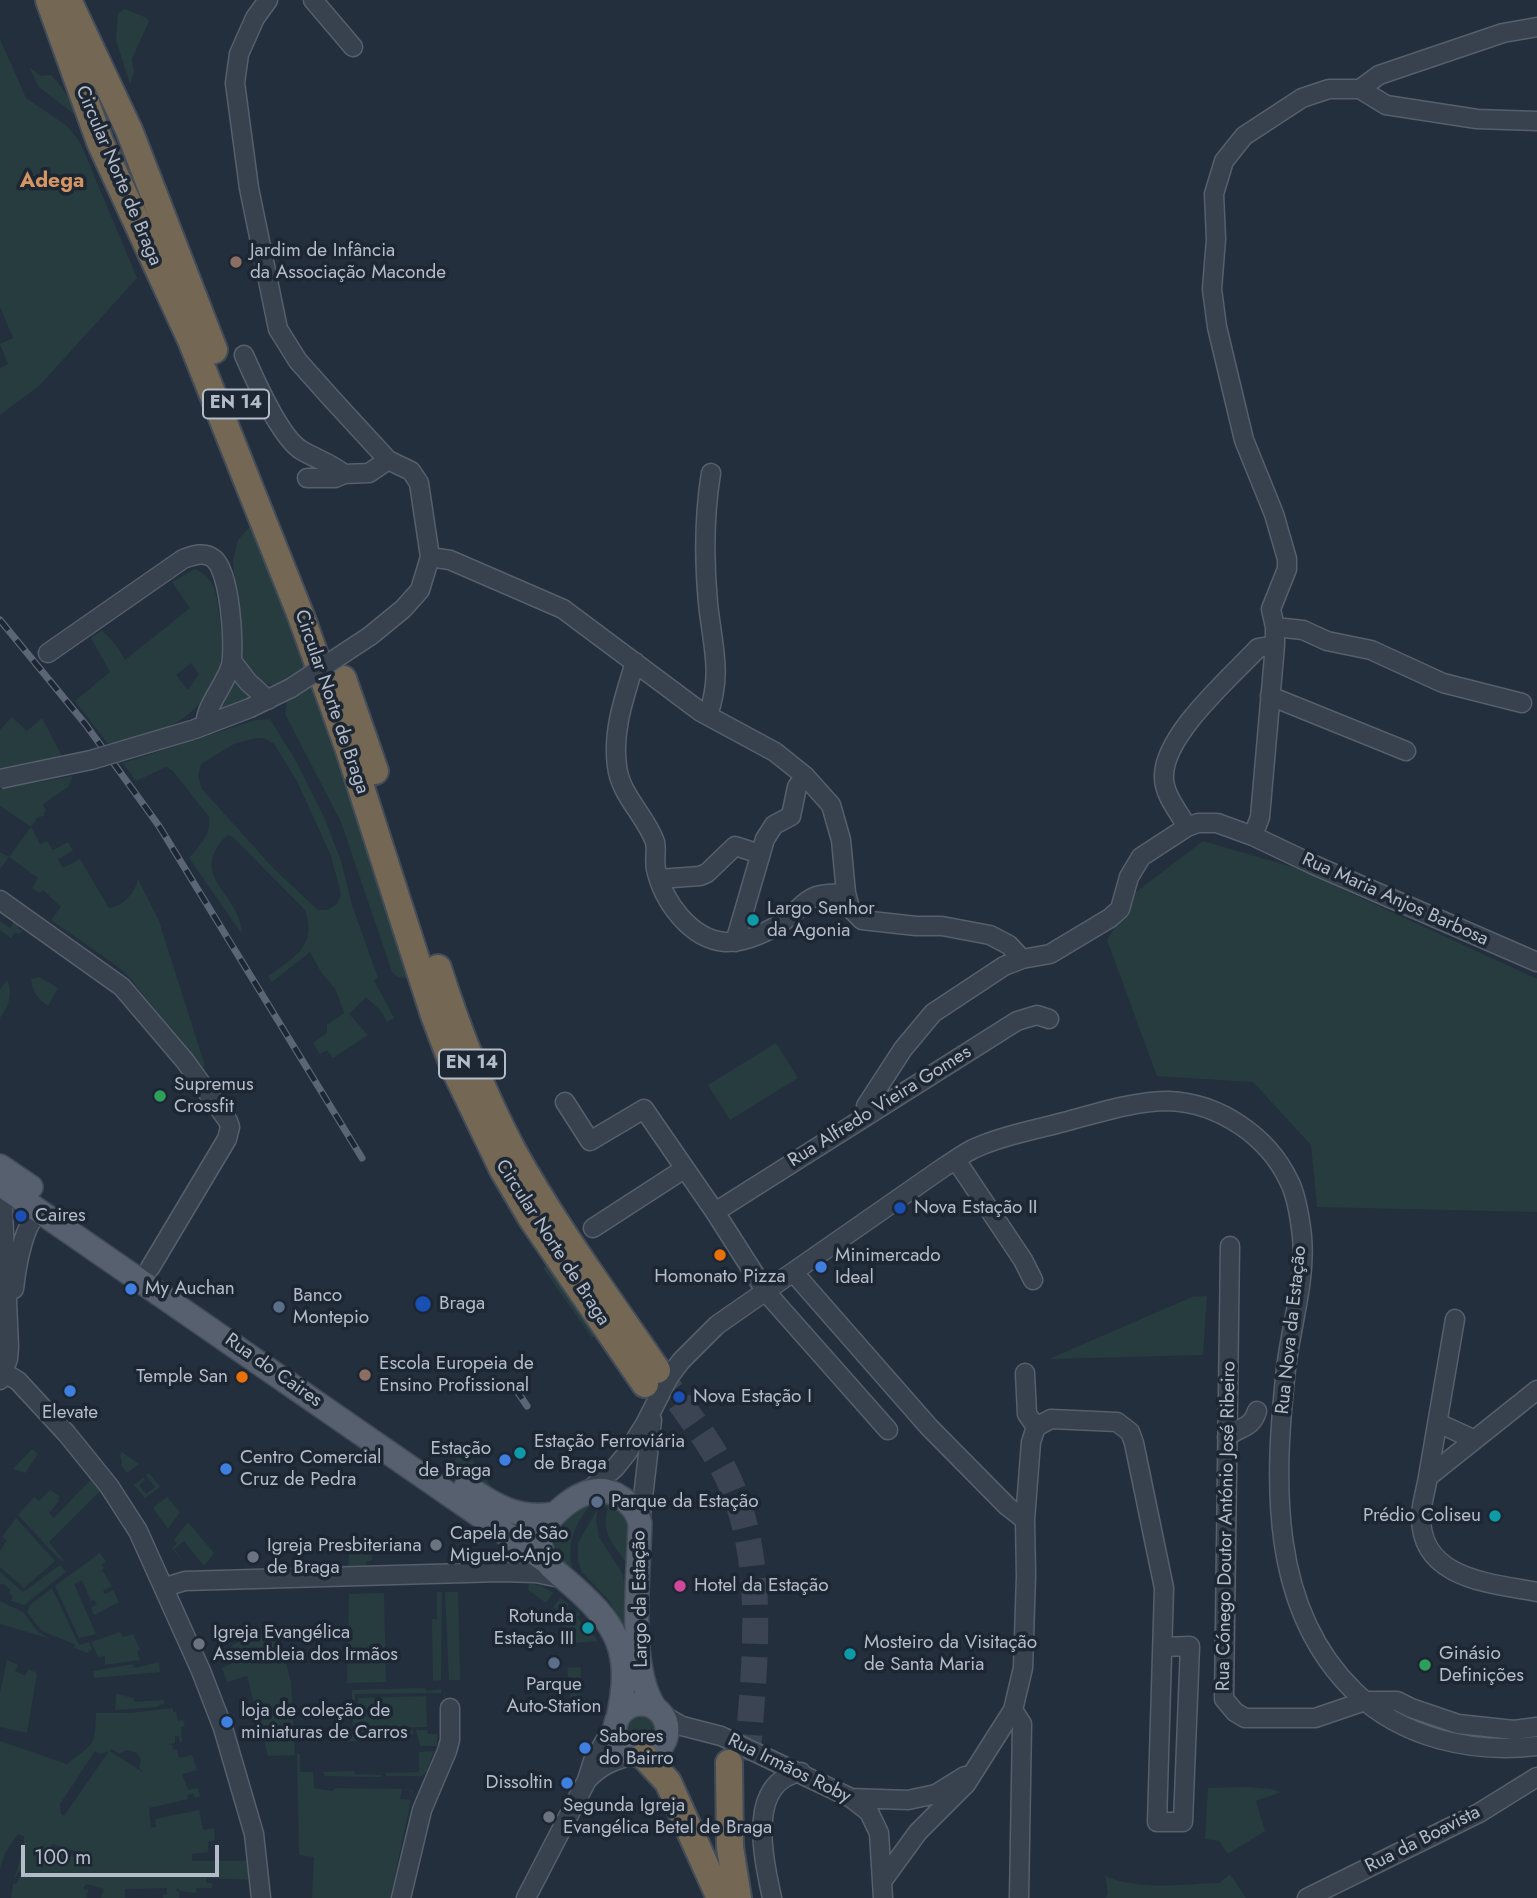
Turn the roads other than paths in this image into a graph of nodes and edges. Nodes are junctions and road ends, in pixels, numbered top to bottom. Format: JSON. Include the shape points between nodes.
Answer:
{"nodes":[{"id":1,"x":49,"y":0,"type":"edge"},
{"id":2,"x":68,"y":0,"type":"edge"},
{"id":3,"x":268,"y":0,"type":"edge"},
{"id":4,"x":313,"y":0,"type":"edge"},
{"id":5,"x":1537,"y":27,"type":"edge"},
{"id":6,"x":353,"y":47,"type":"dead end"},
{"id":7,"x":1360,"y":89,"type":"junction"},
{"id":8,"x":1537,"y":121,"type":"edge"},
{"id":9,"x":244,"y":355,"type":"dead end"},
{"id":10,"x":388,"y":460,"type":"junction"},
{"id":11,"x":711,"y":473,"type":"dead end"},
{"id":12,"x":344,"y":474,"type":"junction"},
{"id":13,"x":307,"y":478,"type":"dead end"},
{"id":14,"x":430,"y":557,"type":"junction"},
{"id":15,"x":1275,"y":636,"type":"junction"},
{"id":16,"x":48,"y":653,"type":"dead end"},
{"id":17,"x":232,"y":662,"type":"junction"},
{"id":18,"x":635,"y":662,"type":"junction"},
{"id":19,"x":1270,"y":696,"type":"junction"},
{"id":20,"x":268,"y":700,"type":"junction"},
{"id":21,"x":1522,"y":703,"type":"dead end"},
{"id":22,"x":708,"y":715,"type":"junction"},
{"id":23,"x":199,"y":727,"type":"junction"},
{"id":24,"x":1406,"y":751,"type":"dead end"},
{"id":25,"x":805,"y":776,"type":"junction"},
{"id":26,"x":0,"y":779,"type":"edge"},
{"id":27,"x":1187,"y":827,"type":"junction"},
{"id":28,"x":1253,"y":836,"type":"junction"},
{"id":29,"x":760,"y":854,"type":"junction"},
{"id":30,"x":659,"y":879,"type":"junction"},
{"id":31,"x":846,"y":893,"type":"junction"},
{"id":32,"x":0,"y":900,"type":"edge"},
{"id":33,"x":736,"y":942,"type":"junction"},
{"id":34,"x":1022,"y":959,"type":"junction"},
{"id":35,"x":1537,"y":962,"type":"edge"},
{"id":36,"x":1049,"y":1019,"type":"dead end"},
{"id":37,"x":565,"y":1102,"type":"dead end"},
{"id":38,"x":866,"y":1116,"type":"junction"},
{"id":39,"x":956,"y":1160,"type":"junction"},
{"id":40,"x":684,"y":1169,"type":"junction"},
{"id":41,"x":1,"y":1179,"type":"edge"},
{"id":42,"x":40,"y":1212,"type":"junction"},
{"id":43,"x":715,"y":1212,"type":"junction"},
{"id":44,"x":593,"y":1228,"type":"dead end"},
{"id":45,"x":1230,"y":1246,"type":"dead end"},
{"id":46,"x":150,"y":1268,"type":"junction"},
{"id":47,"x":794,"y":1273,"type":"junction"},
{"id":48,"x":1033,"y":1280,"type":"dead end"},
{"id":49,"x":766,"y":1292,"type":"junction"},
{"id":50,"x":1455,"y":1319,"type":"dead end"},
{"id":51,"x":8,"y":1324,"type":"junction"},
{"id":52,"x":1025,"y":1373,"type":"dead end"},
{"id":53,"x":1,"y":1374,"type":"edge"},
{"id":54,"x":652,"y":1385,"type":"junction"},
{"id":55,"x":1537,"y":1390,"type":"edge"},
{"id":56,"x":1257,"y":1411,"type":"dead end"},
{"id":57,"x":1438,"y":1423,"type":"junction"},
{"id":58,"x":1036,"y":1427,"type":"junction"},
{"id":59,"x":888,"y":1430,"type":"dead end"},
{"id":60,"x":1227,"y":1437,"type":"junction"},
{"id":61,"x":1473,"y":1439,"type":"junction"},
{"id":62,"x":1428,"y":1477,"type":"junction"},
{"id":63,"x":587,"y":1492,"type":"junction"},
{"id":64,"x":549,"y":1518,"type":"junction"},
{"id":65,"x":1025,"y":1520,"type":"junction"},
{"id":66,"x":640,"y":1523,"type":"junction"},
{"id":67,"x":535,"y":1553,"type":"junction"},
{"id":68,"x":500,"y":1572,"type":"junction"},
{"id":69,"x":565,"y":1579,"type":"junction"},
{"id":70,"x":164,"y":1587,"type":"junction"},
{"id":71,"x":1537,"y":1592,"type":"edge"},
{"id":72,"x":1163,"y":1647,"type":"junction"},
{"id":73,"x":1364,"y":1702,"type":"junction"},
{"id":74,"x":450,"y":1708,"type":"dead end"},
{"id":75,"x":1013,"y":1710,"type":"junction"},
{"id":76,"x":659,"y":1711,"type":"junction"},
{"id":77,"x":617,"y":1721,"type":"junction"},
{"id":78,"x":1537,"y":1727,"type":"edge"},
{"id":79,"x":1537,"y":1746,"type":"edge"},
{"id":80,"x":639,"y":1756,"type":"junction"},
{"id":81,"x":975,"y":1769,"type":"junction"},
{"id":82,"x":801,"y":1772,"type":"junction"},
{"id":83,"x":1537,"y":1777,"type":"edge"},
{"id":84,"x":587,"y":1780,"type":"junction"},
{"id":85,"x":851,"y":1798,"type":"junction"},
{"id":86,"x":908,"y":1800,"type":"junction"},
{"id":87,"x":918,"y":1832,"type":"junction"},
{"id":88,"x":883,"y":1889,"type":"edge"},
{"id":89,"x":261,"y":1898,"type":"edge"},
{"id":90,"x":401,"y":1898,"type":"edge"},
{"id":91,"x":526,"y":1898,"type":"edge"},
{"id":92,"x":720,"y":1898,"type":"edge"},
{"id":93,"x":738,"y":1898,"type":"edge"},
{"id":94,"x":756,"y":1898,"type":"edge"},
{"id":95,"x":772,"y":1898,"type":"edge"},
{"id":96,"x":1019,"y":1898,"type":"edge"},
{"id":97,"x":1307,"y":1898,"type":"edge"}],
"edges":[{"from":1,"to":54,"type":"highway","name":"Circular Norte de Braga","number":"EN 14","via":[[100,142],[191,340],[297,605],[454,1068],[532,1219]]},
{"from":2,"to":54,"type":"highway","name":"Circular Norte de Braga","number":"EN 14","via":[[129,130],[311,591],[465,1048],[497,1120]]},
{"from":3,"to":10,"type":"street","via":[[239,54],[235,83],[248,188],[278,328],[298,361]]},
{"from":4,"to":6,"type":"street"},
{"from":5,"to":7,"type":"street","via":[[1503,33],[1379,75]]},
{"from":7,"to":8,"type":"street","via":[[1386,105],[1477,119]]},
{"from":7,"to":15,"type":"street","via":[[1329,89],[1302,98],[1244,136],[1224,161],[1214,194],[1212,289],[1217,327],[1244,440],[1287,559],[1271,609]]},
{"from":9,"to":12,"type":"street","via":[[283,430],[299,449]]},
{"from":10,"to":12,"type":"street","via":[[369,473]]},
{"from":10,"to":14,"type":"street","via":[[411,471],[419,482]]},
{"from":11,"to":22,"type":"street","via":[[706,561],[716,693]]},
{"from":12,"to":13,"type":"street"},
{"from":14,"to":18,"type":"street","via":[[450,560],[563,609]]},
{"from":14,"to":20,"type":"street","bridge":true,"via":[[420,590],[403,609],[370,636]]},
{"from":15,"to":19,"type":"street"},
{"from":15,"to":21,"type":"street","via":[[1303,630],[1327,641],[1371,650],[1443,683]]},
{"from":15,"to":27,"type":"street","via":[[1258,648],[1183,728],[1172,748],[1164,779]]},
{"from":16,"to":17,"type":"street","via":[[176,563],[198,554],[215,559],[225,576]]},
{"from":17,"to":20,"type":"street"},
{"from":17,"to":23,"type":"street","via":[[222,690]]},
{"from":18,"to":22,"type":"street"},
{"from":18,"to":30,"type":"street","via":[[619,716],[617,767],[655,843]]},
{"from":19,"to":24,"type":"street"},
{"from":19,"to":28,"type":"street","via":[[1260,817]]},
{"from":20,"to":23,"type":"street"},
{"from":22,"to":25,"type":"street","via":[[775,752]]},
{"from":23,"to":26,"type":"street","bridge":true,"via":[[90,760]]},
{"from":25,"to":29,"type":"street","via":[[797,787],[792,816],[774,825]]},
{"from":25,"to":31,"type":"street","via":[[831,804],[841,840]]},
{"from":27,"to":28,"type":"street","name":"Rua Maria Anjos Barbosa","via":[[1217,823]]},
{"from":27,"to":34,"type":"street","via":[[1141,857],[1120,908],[1110,918],[1050,954]]},
{"from":28,"to":35,"type":"street","name":"Rua Maria Anjos Barbosa"},
{"from":29,"to":30,"type":"street","via":[[734,846],[707,873]]},
{"from":29,"to":33,"type":"street"},
{"from":30,"to":33,"type":"street","via":[[671,904],[699,933],[713,941]]},
{"from":31,"to":33,"type":"street","via":[[815,896],[788,918]]},
{"from":31,"to":34,"type":"street","via":[[850,908],[862,920],[980,933],[1009,945]]},
{"from":32,"to":46,"type":"street","via":[[128,992],[228,1121],[227,1139]]},
{"from":34,"to":38,"type":"street","via":[[995,971],[933,1013],[866,1106]]},
{"from":36,"to":38,"type":"street","name":"Rua Alfredo Vieira Gomes","via":[[1037,1015],[1017,1021]]},
{"from":37,"to":40,"type":"street","via":[[590,1141],[644,1109]]},
{"from":38,"to":43,"type":"street","name":"Rua Alfredo Vieira Gomes"},
{"from":39,"to":47,"type":"street","name":"Rua Nova da Estação"},
{"from":39,"to":48,"type":"street"},
{"from":39,"to":73,"type":"street","name":"Rua Nova da Estação","via":[[1005,1138],[1169,1101],[1197,1105],[1231,1119],[1248,1129],[1276,1160],[1290,1182],[1302,1235],[1286,1370],[1278,1505],[1284,1550],[1311,1634],[1336,1674]]},
{"from":40,"to":43,"type":"street"},
{"from":40,"to":44,"type":"street"},
{"from":41,"to":42,"type":"main road","name":"Rua do Caires"},
{"from":41,"to":46,"type":"main road","name":"Rua do Caires"},
{"from":41,"to":51,"type":"street"},
{"from":42,"to":51,"type":"street","via":[[16,1270]]},
{"from":42,"to":67,"type":"main road","name":"Rua do Caires"},
{"from":43,"to":49,"type":"street"},
{"from":45,"to":60,"type":"street","name":"Rua Cónego Doutor António José Ribeiro"},
{"from":46,"to":64,"type":"main road","name":"Rua do Caires","via":[[495,1506]]},
{"from":47,"to":49,"type":"street","name":"Rua Nova da Estação"},
{"from":47,"to":65,"type":"street","via":[[929,1427]]},
{"from":49,"to":54,"type":"street","name":"Rua Nova da Estação","via":[[718,1325],[669,1377]]},
{"from":49,"to":59,"type":"street"},
{"from":50,"to":57,"type":"street"},
{"from":51,"to":53,"type":"street","via":[[9,1347]]},
{"from":52,"to":58,"type":"street","via":[[1027,1414]]},
{"from":53,"to":70,"type":"street","via":[[18,1381],[109,1486],[134,1523]]},
{"from":54,"to":63,"type":"street","name":"Rua Nova da Estação","via":[[645,1424],[615,1468]]},
{"from":54,"to":66,"type":"street","name":"Rua Nova da Estação"},
{"from":55,"to":61,"type":"street"},
{"from":56,"to":60,"type":"street","via":[[1254,1422]]},
{"from":57,"to":61,"type":"street"},
{"from":57,"to":62,"type":"street"},
{"from":58,"to":65,"type":"street"},
{"from":58,"to":72,"type":"street","via":[[1051,1419],[1117,1422],[1130,1432],[1164,1588]]},
{"from":60,"to":73,"type":"street","name":"Rua Cónego Doutor António José Ribeiro","via":[[1224,1699],[1245,1718],[1262,1719],[1315,1718]]},
{"from":61,"to":62,"type":"street"},
{"from":62,"to":71,"type":"street","via":[[1421,1513],[1423,1532],[1442,1565],[1460,1576]]},
{"from":63,"to":64,"type":"main road"},
{"from":63,"to":66,"type":"main road","name":"Largo da Estação","via":[[617,1494],[635,1510]]},
{"from":64,"to":67,"type":"main road"},
{"from":65,"to":75,"type":"street","via":[[1023,1668]]},
{"from":66,"to":76,"type":"main road","name":"Largo da Estação","via":[[637,1643],[646,1691]]},
{"from":67,"to":68,"type":"street"},
{"from":67,"to":69,"type":"main road","name":"Largo da Estação"},
{"from":68,"to":69,"type":"street"},
{"from":68,"to":70,"type":"street","via":[[185,1581]]},
{"from":69,"to":77,"type":"main road","name":"Largo da Estação","via":[[603,1614],[619,1644],[624,1678]]},
{"from":70,"to":89,"type":"street","via":[[208,1686],[240,1781],[255,1842]]},
{"from":72,"to":72,"type":"street","via":[[1157,1822],[1183,1822],[1190,1646]]},
{"from":73,"to":78,"type":"street","name":"Rua Cónego Doutor António José Ribeiro","via":[[1397,1701],[1434,1717],[1486,1728]]},
{"from":73,"to":79,"type":"street","name":"Rua Nova da Estação","via":[[1417,1732],[1455,1743],[1484,1748]]},
{"from":74,"to":90,"type":"street","via":[[450,1740],[422,1810]]},
{"from":75,"to":81,"type":"street"},
{"from":75,"to":96,"type":"street","via":[[1022,1724]]},
{"from":76,"to":77,"type":"main road","via":[[647,1704],[630,1706]]},
{"from":76,"to":80,"type":"main road","via":[[667,1735],[654,1753]]},
{"from":76,"to":82,"type":"street","name":"Rua Irmãos Roby","via":[[681,1726],[721,1735]]},
{"from":77,"to":80,"type":"main road","via":[[615,1732],[621,1747]]},
{"from":77,"to":84,"type":"street"},
{"from":80,"to":84,"type":"street","via":[[608,1762]]},
{"from":80,"to":92,"type":"highway","via":[[668,1782]]},
{"from":81,"to":86,"type":"street","via":[[936,1794]]},
{"from":81,"to":87,"type":"street"},
{"from":82,"to":85,"type":"street","name":"Rua Irmãos Roby"},
{"from":82,"to":95,"type":"street","via":[[789,1774],[767,1797],[763,1848]]},
{"from":83,"to":97,"type":"street","name":"Rua da Boavista","via":[[1479,1813]]},
{"from":84,"to":91,"type":"street"},
{"from":85,"to":86,"type":"street"},
{"from":85,"to":88,"type":"street","name":"Rua Irmãos Roby","via":[[869,1812],[879,1833]]},
{"from":86,"to":87,"type":"street","via":[[917,1813]]},
{"from":87,"to":88,"type":"street"},
{"from":93,"to":94,"type":"highway","via":[[729,1837],[738,1763]]}]}
